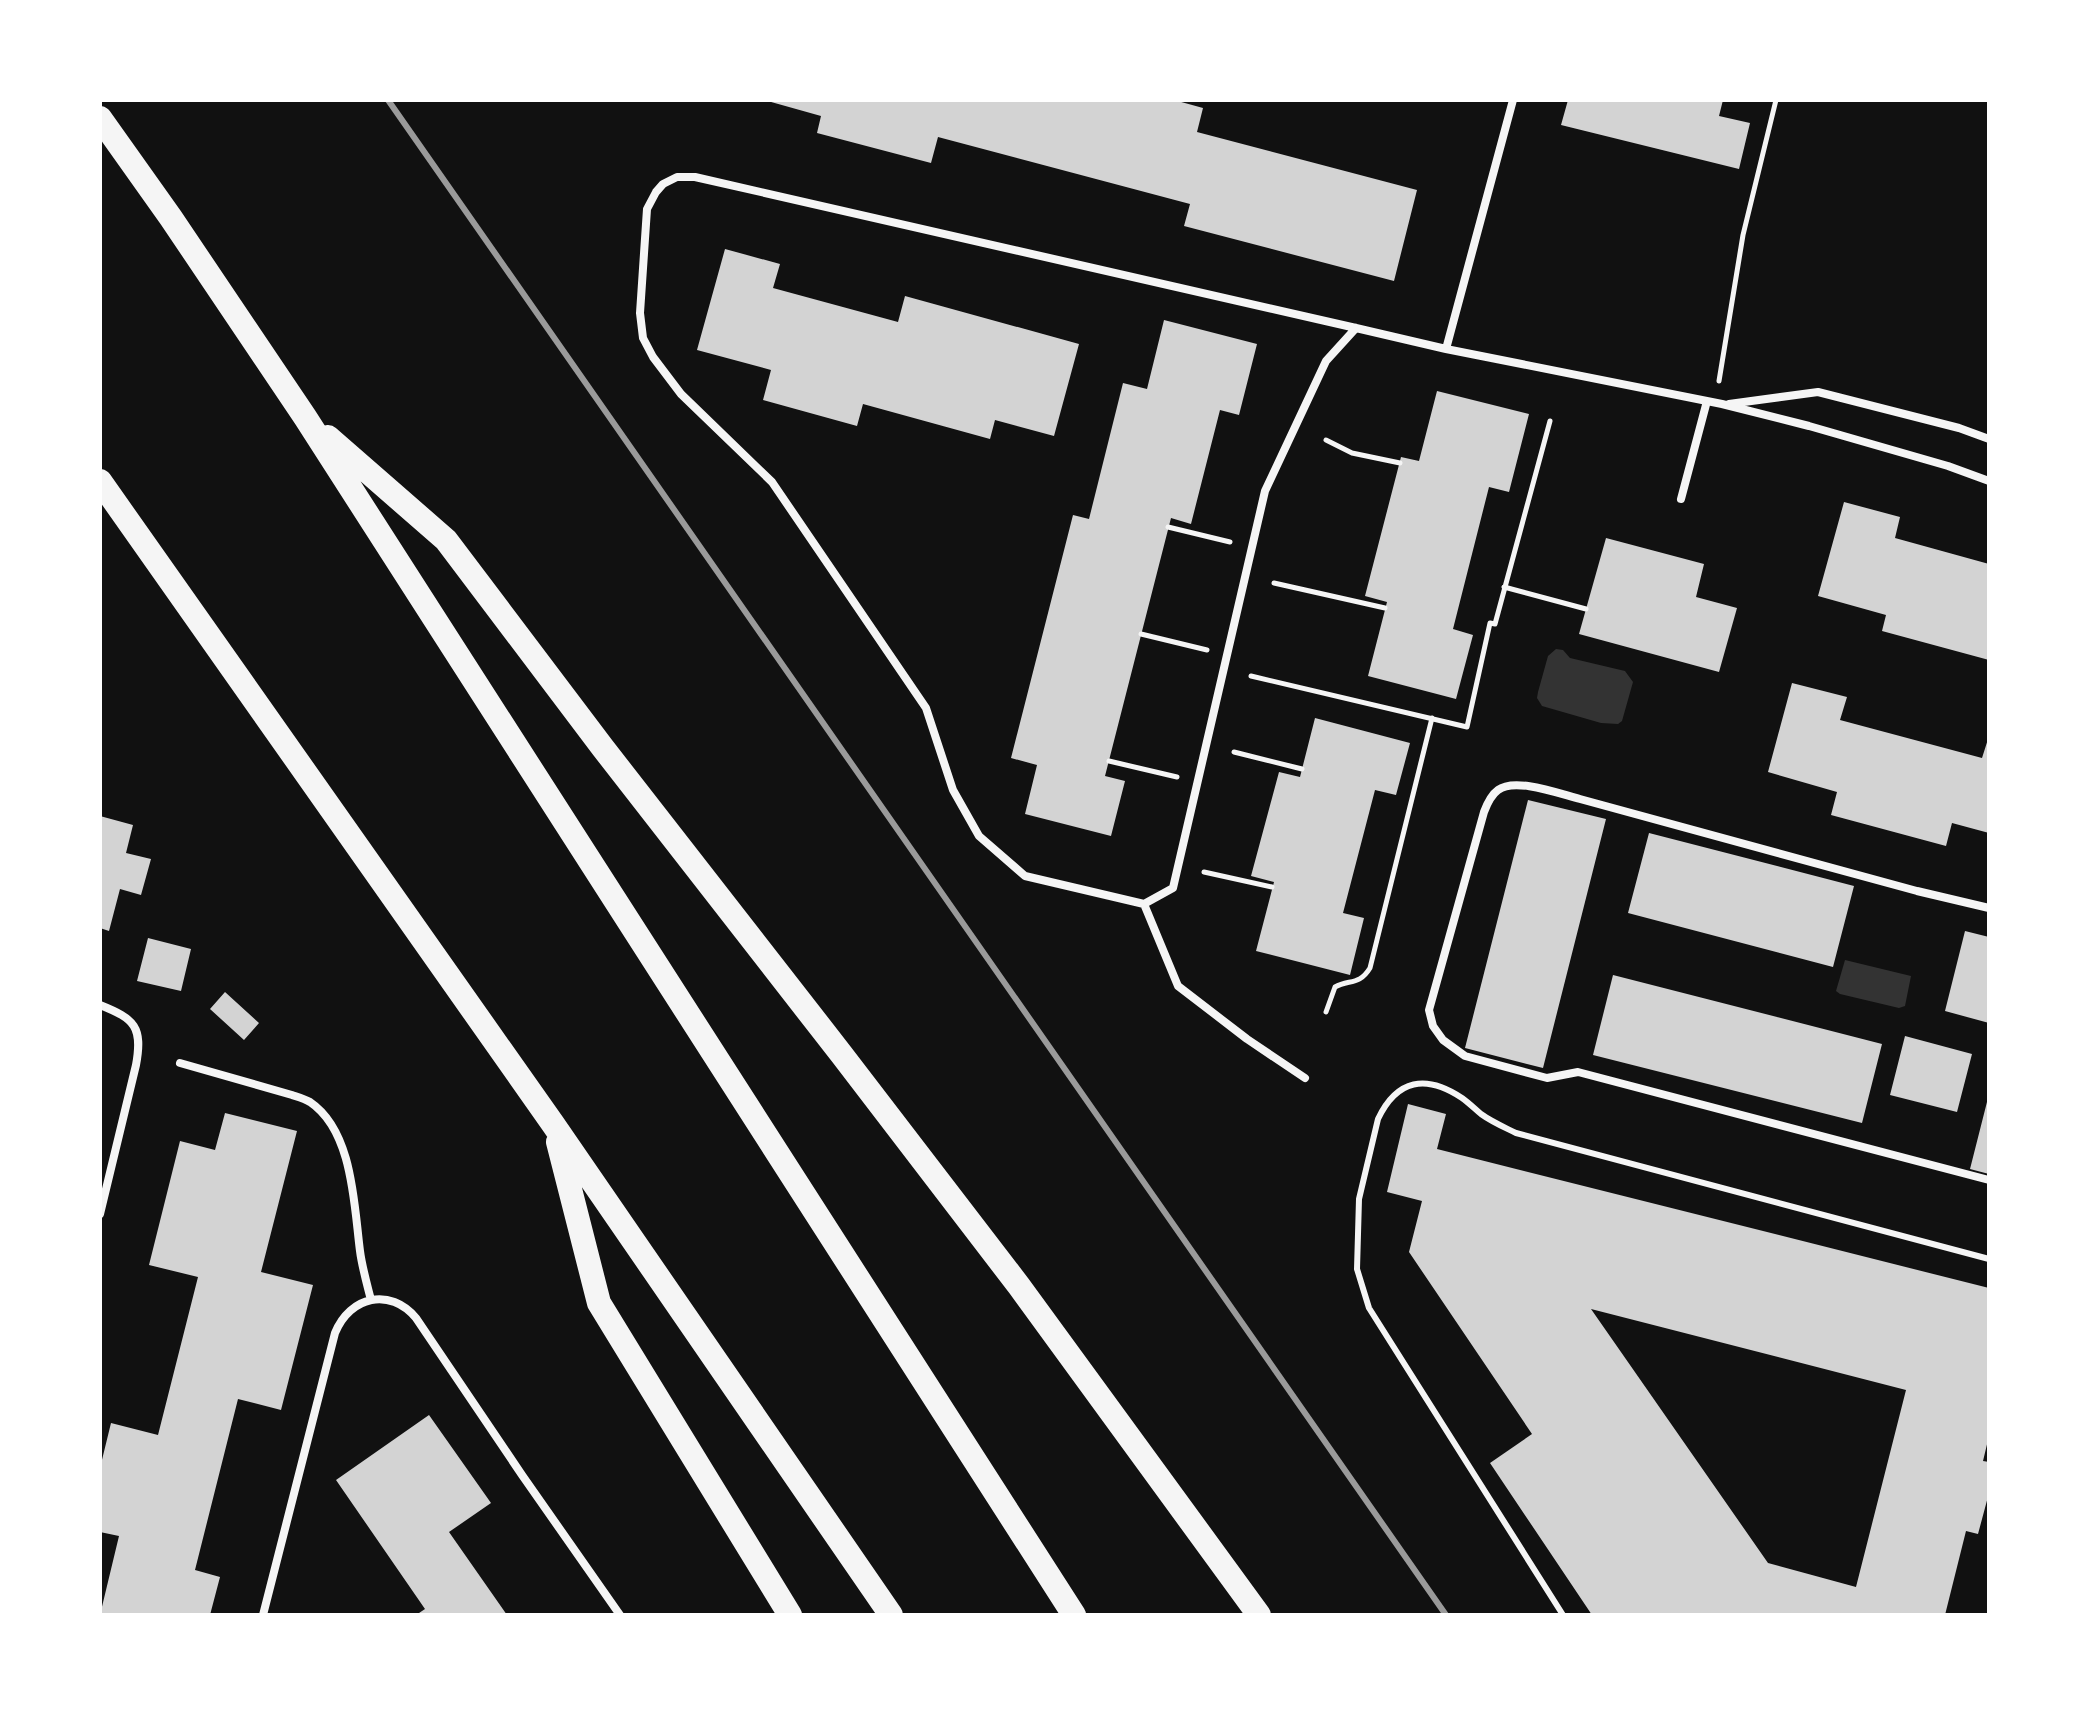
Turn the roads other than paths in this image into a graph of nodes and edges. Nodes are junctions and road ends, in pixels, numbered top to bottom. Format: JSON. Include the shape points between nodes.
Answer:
{"nodes":[{"id":1,"x":1513,"y":100,"type":"edge"},
{"id":2,"x":100,"y":118,"type":"edge"},
{"id":3,"x":1356,"y":328,"type":"junction"},
{"id":4,"x":1446,"y":349,"type":"junction"},
{"id":5,"x":1707,"y":401,"type":"junction"},
{"id":6,"x":1722,"y":404,"type":"junction"},
{"id":7,"x":305,"y":417,"type":"junction"},
{"id":8,"x":1989,"y":439,"type":"edge"},
{"id":9,"x":100,"y":481,"type":"edge"},
{"id":10,"x":1989,"y":481,"type":"edge"},
{"id":11,"x":1681,"y":499,"type":"dead end"},
{"id":12,"x":1144,"y":904,"type":"junction"},
{"id":13,"x":1989,"y":908,"type":"edge"},
{"id":14,"x":100,"y":1005,"type":"edge"},
{"id":15,"x":180,"y":1063,"type":"dead end"},
{"id":16,"x":1305,"y":1078,"type":"dead end"},
{"id":17,"x":553,"y":1124,"type":"junction"},
{"id":18,"x":1989,"y":1180,"type":"edge"},
{"id":19,"x":100,"y":1214,"type":"edge"},
{"id":20,"x":1989,"y":1259,"type":"edge"},
{"id":21,"x":371,"y":1300,"type":"junction"},
{"id":22,"x":263,"y":1615,"type":"edge"},
{"id":23,"x":620,"y":1615,"type":"edge"},
{"id":24,"x":790,"y":1615,"type":"edge"},
{"id":25,"x":891,"y":1615,"type":"edge"},
{"id":26,"x":1074,"y":1615,"type":"edge"},
{"id":27,"x":1259,"y":1615,"type":"edge"},
{"id":28,"x":1563,"y":1615,"type":"edge"}],
"edges":[{"from":1,"to":4,"type":"street"},
{"from":2,"to":7,"type":"highway"},
{"from":3,"to":4,"type":"street"},
{"from":3,"to":12,"type":"street","via":[[1326,361],[1265,491],[1173,888]]},
{"from":3,"to":12,"type":"street","via":[[695,177],[663,184],[647,209],[640,325],[653,357],[681,394],[772,482],[926,708],[953,790],[979,836],[1025,876]]},
{"from":4,"to":5,"type":"street"},
{"from":5,"to":6,"type":"street"},
{"from":5,"to":11,"type":"street"},
{"from":6,"to":8,"type":"street","via":[[1818,392]]},
{"from":6,"to":10,"type":"street"},
{"from":7,"to":26,"type":"highway"},
{"from":7,"to":27,"type":"highway","via":[[446,540],[1019,1286]]},
{"from":9,"to":17,"type":"highway"},
{"from":12,"to":16,"type":"street","via":[[1178,986]]},
{"from":13,"to":18,"type":"street","via":[[1510,785],[1496,792],[1484,812],[1429,1010],[1443,1040],[1465,1056],[1547,1078],[1578,1072]]},
{"from":14,"to":19,"type":"street","via":[[131,1020],[139,1040]]},
{"from":15,"to":21,"type":"street","via":[[292,1095],[310,1102],[326,1118],[347,1161]]},
{"from":17,"to":24,"type":"highway","via":[[599,1303]]},
{"from":17,"to":25,"type":"highway"},
{"from":20,"to":28,"type":"lane","via":[[1516,1133],[1432,1085],[1413,1083],[1398,1091],[1378,1119],[1359,1199],[1357,1269],[1369,1308]]},
{"from":21,"to":22,"type":"street","via":[[339,1321]]},
{"from":21,"to":23,"type":"street","via":[[398,1301],[409,1309]]}]}
